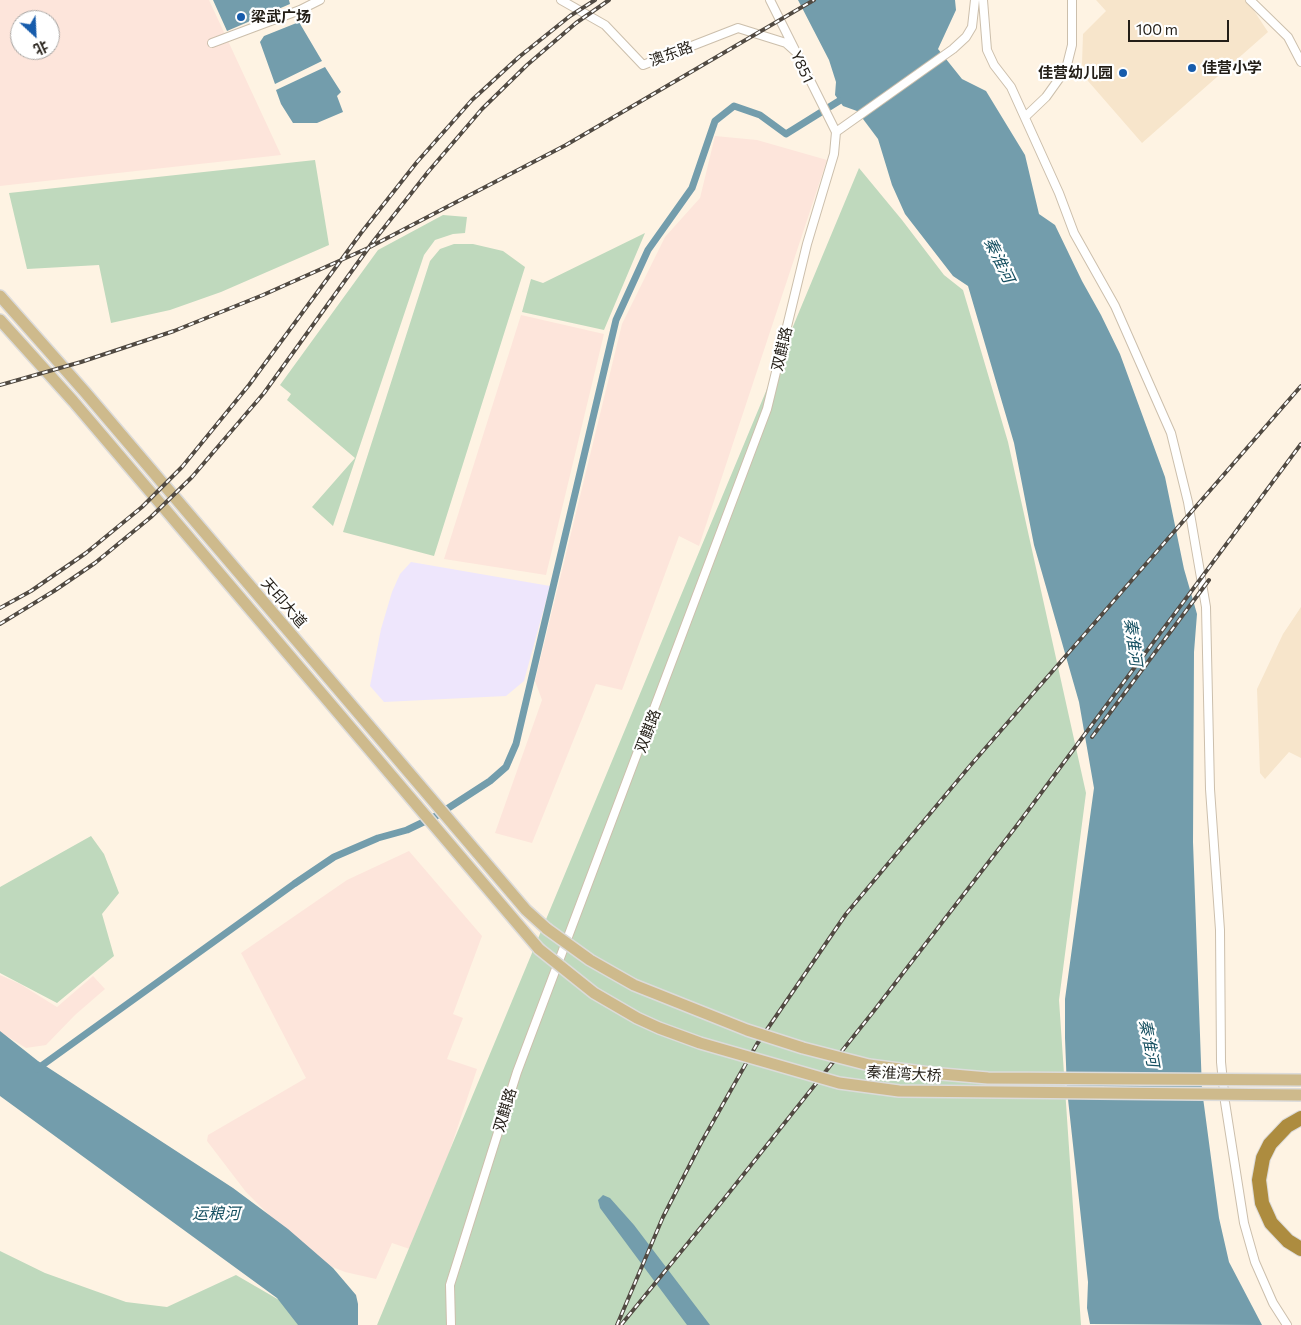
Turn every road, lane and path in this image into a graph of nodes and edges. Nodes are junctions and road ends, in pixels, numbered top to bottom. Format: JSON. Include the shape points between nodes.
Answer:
{"nodes":[{"id":1,"x":320,"y":0,"type":"edge"},
{"id":2,"x":561,"y":0,"type":"edge"},
{"id":3,"x":770,"y":0,"type":"edge"},
{"id":4,"x":975,"y":0,"type":"edge"},
{"id":5,"x":983,"y":0,"type":"edge"},
{"id":6,"x":1072,"y":0,"type":"edge"},
{"id":7,"x":1250,"y":0,"type":"edge"},
{"id":8,"x":212,"y":43,"type":"dead end"},
{"id":9,"x":796,"y":52,"type":"junction"},
{"id":10,"x":1301,"y":62,"type":"edge"},
{"id":11,"x":1025,"y":118,"type":"junction"},
{"id":12,"x":836,"y":132,"type":"junction"},
{"id":13,"x":0,"y":296,"type":"edge"},
{"id":14,"x":0,"y":320,"type":"edge"},
{"id":15,"x":547,"y":929,"type":"joint"},
{"id":16,"x":539,"y":949,"type":"joint"},
{"id":17,"x":1301,"y":1080,"type":"edge"},
{"id":18,"x":1301,"y":1095,"type":"edge"},
{"id":19,"x":1301,"y":1118,"type":"edge"},
{"id":20,"x":1301,"y":1249,"type":"edge"},
{"id":21,"x":451,"y":1325,"type":"edge"},
{"id":22,"x":1287,"y":1325,"type":"edge"}],
"edges":[{"from":1,"to":8,"type":"street"},
{"from":2,"to":9,"type":"street","name":"澳东路","via":[[605,25],[643,65],[738,28],[786,43]]},
{"from":3,"to":9,"type":"street","name":"Y851"},
{"from":4,"to":12,"type":"street","via":[[972,27],[966,37]]},
{"from":5,"to":11,"type":"street","via":[[987,50],[994,65],[1012,87]]},
{"from":6,"to":11,"type":"street","via":[[1072,45],[1066,69],[1046,97]]},
{"from":7,"to":10,"type":"street","via":[[1288,38]]},
{"from":9,"to":12,"type":"street","name":"Y851"},
{"from":11,"to":22,"type":"street","via":[[1074,233],[1115,306],[1171,433],[1188,502],[1206,607],[1210,789],[1220,930],[1225,1102],[1244,1223],[1255,1262],[1273,1303]]},
{"from":12,"to":21,"type":"street","name":"双麒路","via":[[834,154],[807,244],[767,409],[517,1072],[450,1285]]},
{"from":13,"to":15,"type":"main road","name":"天印大道","via":[[526,910]]},
{"from":14,"to":16,"type":"main road","name":"天印大道","via":[[74,401]]},
{"from":15,"to":17,"type":"main road","name":"秦淮湾大桥","bridge":true,"via":[[590,960],[634,985],[747,1030],[869,1065],[988,1078]]},
{"from":16,"to":18,"type":"main road","name":"秦淮湾大桥","bridge":true,"via":[[594,993],[644,1021],[700,1043],[839,1083],[899,1091]]},
{"from":19,"to":20,"type":"highway","via":[[1287,1126],[1270,1144],[1263,1158],[1259,1180],[1262,1202],[1271,1224]]}]}
